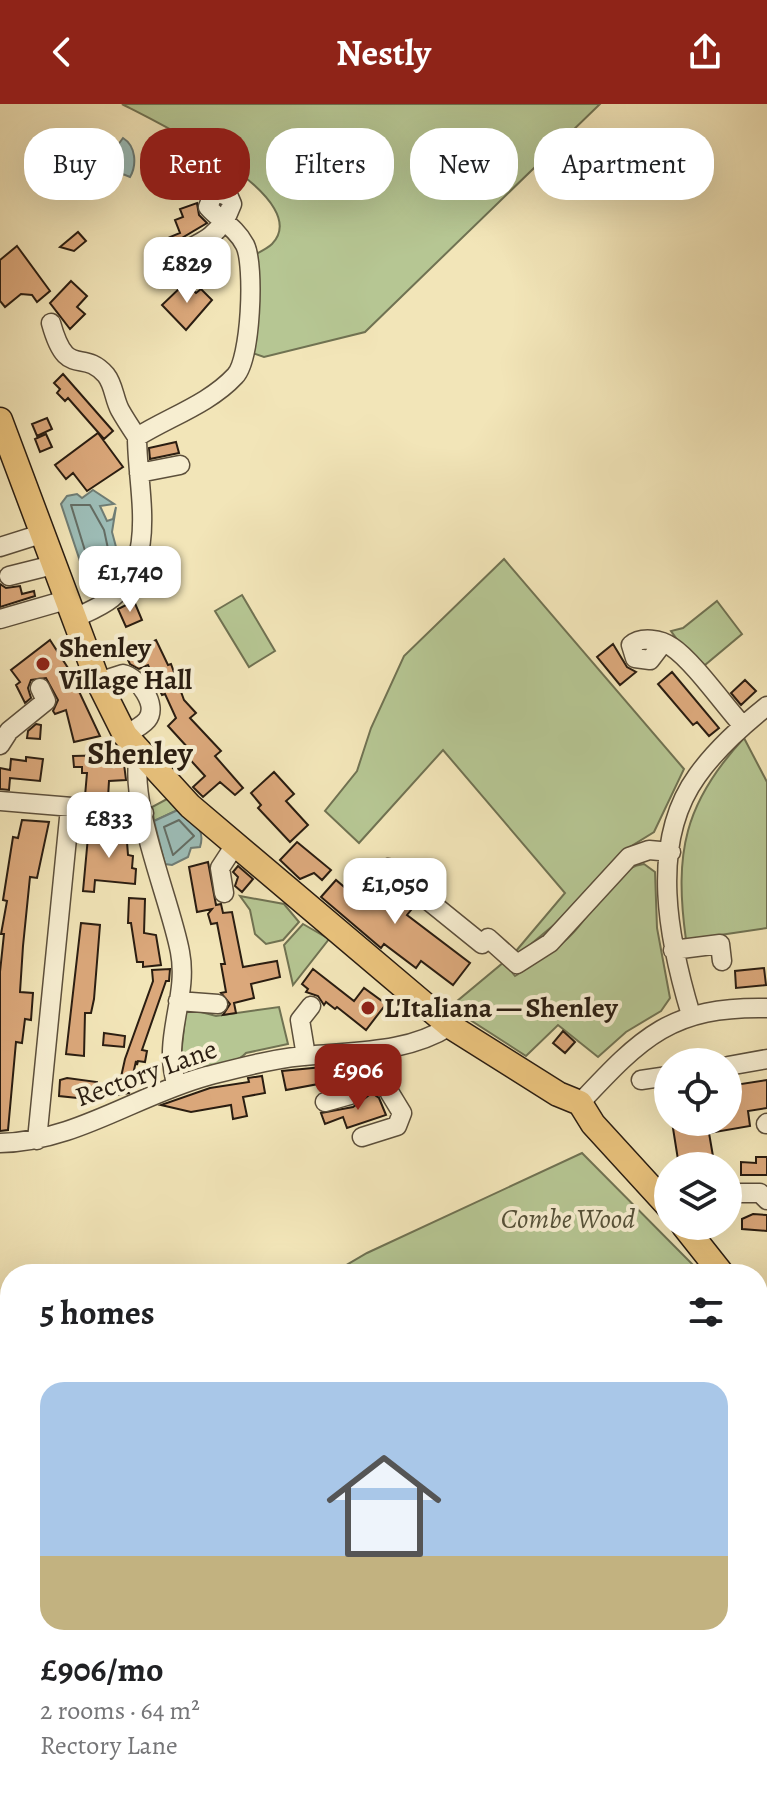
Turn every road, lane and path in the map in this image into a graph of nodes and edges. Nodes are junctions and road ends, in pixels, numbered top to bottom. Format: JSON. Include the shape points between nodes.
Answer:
{"nodes":[{"id":1,"x":175,"y":255,"type":"dead end"},
{"id":2,"x":51,"y":323,"type":"dead end"},
{"id":3,"x":2,"y":431,"type":"edge"},
{"id":4,"x":137,"y":437,"type":"junction"},
{"id":5,"x":180,"y":465,"type":"dead end"},
{"id":6,"x":139,"y":473,"type":"junction"},
{"id":7,"x":41,"y":534,"type":"junction"},
{"id":8,"x":0,"y":547,"type":"edge"},
{"id":9,"x":53,"y":565,"type":"junction"},
{"id":10,"x":9,"y":576,"type":"dead end"},
{"id":11,"x":70,"y":610,"type":"junction"},
{"id":12,"x":0,"y":619,"type":"edge"},
{"id":13,"x":663,"y":643,"type":"dead end"},
{"id":14,"x":98,"y":682,"type":"junction"},
{"id":15,"x":40,"y":688,"type":"dead end"},
{"id":16,"x":767,"y":706,"type":"edge"},
{"id":17,"x":743,"y":726,"type":"junction"},
{"id":18,"x":133,"y":744,"type":"junction"},
{"id":19,"x":0,"y":745,"type":"edge"},
{"id":20,"x":170,"y":786,"type":"junction"},
{"id":21,"x":0,"y":801,"type":"edge"},
{"id":22,"x":143,"y":807,"type":"junction"},
{"id":23,"x":70,"y":808,"type":"junction"},
{"id":24,"x":235,"y":845,"type":"junction"},
{"id":25,"x":671,"y":852,"type":"junction"},
{"id":26,"x":388,"y":868,"type":"dead end"},
{"id":27,"x":224,"y":893,"type":"dead end"},
{"id":28,"x":673,"y":950,"type":"junction"},
{"id":29,"x":722,"y":961,"type":"dead end"},
{"id":30,"x":178,"y":1001,"type":"junction"},
{"id":31,"x":218,"y":1004,"type":"dead end"},
{"id":32,"x":311,"y":1006,"type":"dead end"},
{"id":33,"x":767,"y":1008,"type":"edge"},
{"id":34,"x":691,"y":1015,"type":"junction"},
{"id":35,"x":450,"y":1026,"type":"junction"},
{"id":36,"x":367,"y":1052,"type":"junction"},
{"id":37,"x":306,"y":1056,"type":"junction"},
{"id":38,"x":767,"y":1059,"type":"edge"},
{"id":39,"x":742,"y":1063,"type":"edge"},
{"id":40,"x":372,"y":1078,"type":"junction"},
{"id":41,"x":654,"y":1078,"type":"edge"},
{"id":42,"x":641,"y":1080,"type":"dead end"},
{"id":43,"x":177,"y":1086,"type":"junction"},
{"id":44,"x":325,"y":1102,"type":"dead end"},
{"id":45,"x":580,"y":1103,"type":"junction"},
{"id":46,"x":362,"y":1137,"type":"dead end"},
{"id":47,"x":37,"y":1140,"type":"junction"},
{"id":48,"x":0,"y":1143,"type":"edge"},
{"id":49,"x":654,"y":1191,"type":"edge"},
{"id":50,"x":742,"y":1193,"type":"edge"},
{"id":51,"x":767,"y":1200,"type":"edge"},
{"id":52,"x":695,"y":1240,"type":"edge"},
{"id":53,"x":714,"y":1264,"type":"edge"}],
"edges":[{"from":1,"to":4,"type":"street","via":[[215,237],[227,220],[245,244],[251,262],[246,352],[237,375],[204,401]]},
{"from":2,"to":4,"type":"street","via":[[57,348],[68,359],[93,366],[109,379],[119,409]]},
{"from":3,"to":7,"type":"main road"},
{"from":4,"to":6,"type":"street"},
{"from":5,"to":6,"type":"street"},
{"from":6,"to":11,"type":"street","via":[[138,564],[112,598]]},
{"from":7,"to":8,"type":"street"},
{"from":7,"to":9,"type":"main road"},
{"from":9,"to":10,"type":"street"},
{"from":9,"to":11,"type":"main road"},
{"from":11,"to":12,"type":"street"},
{"from":11,"to":14,"type":"main road"},
{"from":13,"to":17,"type":"street","via":[[672,646]]},
{"from":14,"to":18,"type":"main road"},
{"from":14,"to":18,"type":"street","via":[[123,674],[139,683],[151,707]]},
{"from":15,"to":19,"type":"street","via":[[46,701]]},
{"from":16,"to":17,"type":"street"},
{"from":17,"to":25,"type":"street","via":[[696,776]]},
{"from":18,"to":20,"type":"main road"},
{"from":18,"to":22,"type":"street"},
{"from":20,"to":22,"type":"street"},
{"from":20,"to":24,"type":"main road"},
{"from":21,"to":23,"type":"street"},
{"from":22,"to":23,"type":"street"},
{"from":22,"to":30,"type":"street","via":[[180,952]]},
{"from":23,"to":47,"type":"street"},
{"from":24,"to":27,"type":"street","via":[[220,868]]},
{"from":24,"to":35,"type":"main road"},
{"from":25,"to":26,"type":"street","via":[[649,850],[629,857],[550,943],[517,964],[488,938],[482,944]]},
{"from":25,"to":28,"type":"street","via":[[668,910]]},
{"from":28,"to":29,"type":"street","via":[[720,944]]},
{"from":28,"to":34,"type":"street"},
{"from":30,"to":31,"type":"street"},
{"from":30,"to":43,"type":"street","via":[[169,1052]]},
{"from":32,"to":37,"type":"street","via":[[300,1020]]},
{"from":33,"to":34,"type":"street"},
{"from":34,"to":45,"type":"street","via":[[629,1050]]},
{"from":35,"to":36,"type":"street","name":"Rectory Lane","via":[[423,1040]]},
{"from":35,"to":45,"type":"main road"},
{"from":36,"to":37,"type":"street","name":"Rectory Lane"},
{"from":36,"to":40,"type":"street"},
{"from":37,"to":43,"type":"street","name":"Rectory Lane"},
{"from":38,"to":39,"type":"street"},
{"from":40,"to":44,"type":"street","via":[[350,1095]]},
{"from":40,"to":46,"type":"street","via":[[397,1103],[401,1120]]},
{"from":41,"to":42,"type":"street"},
{"from":43,"to":47,"type":"street","name":"Rectory Lane"},
{"from":45,"to":49,"type":"main road"},
{"from":47,"to":48,"type":"street","name":"Rectory Lane"},
{"from":50,"to":51,"type":"street","via":[[760,1193]]},
{"from":52,"to":53,"type":"main road"}]}
